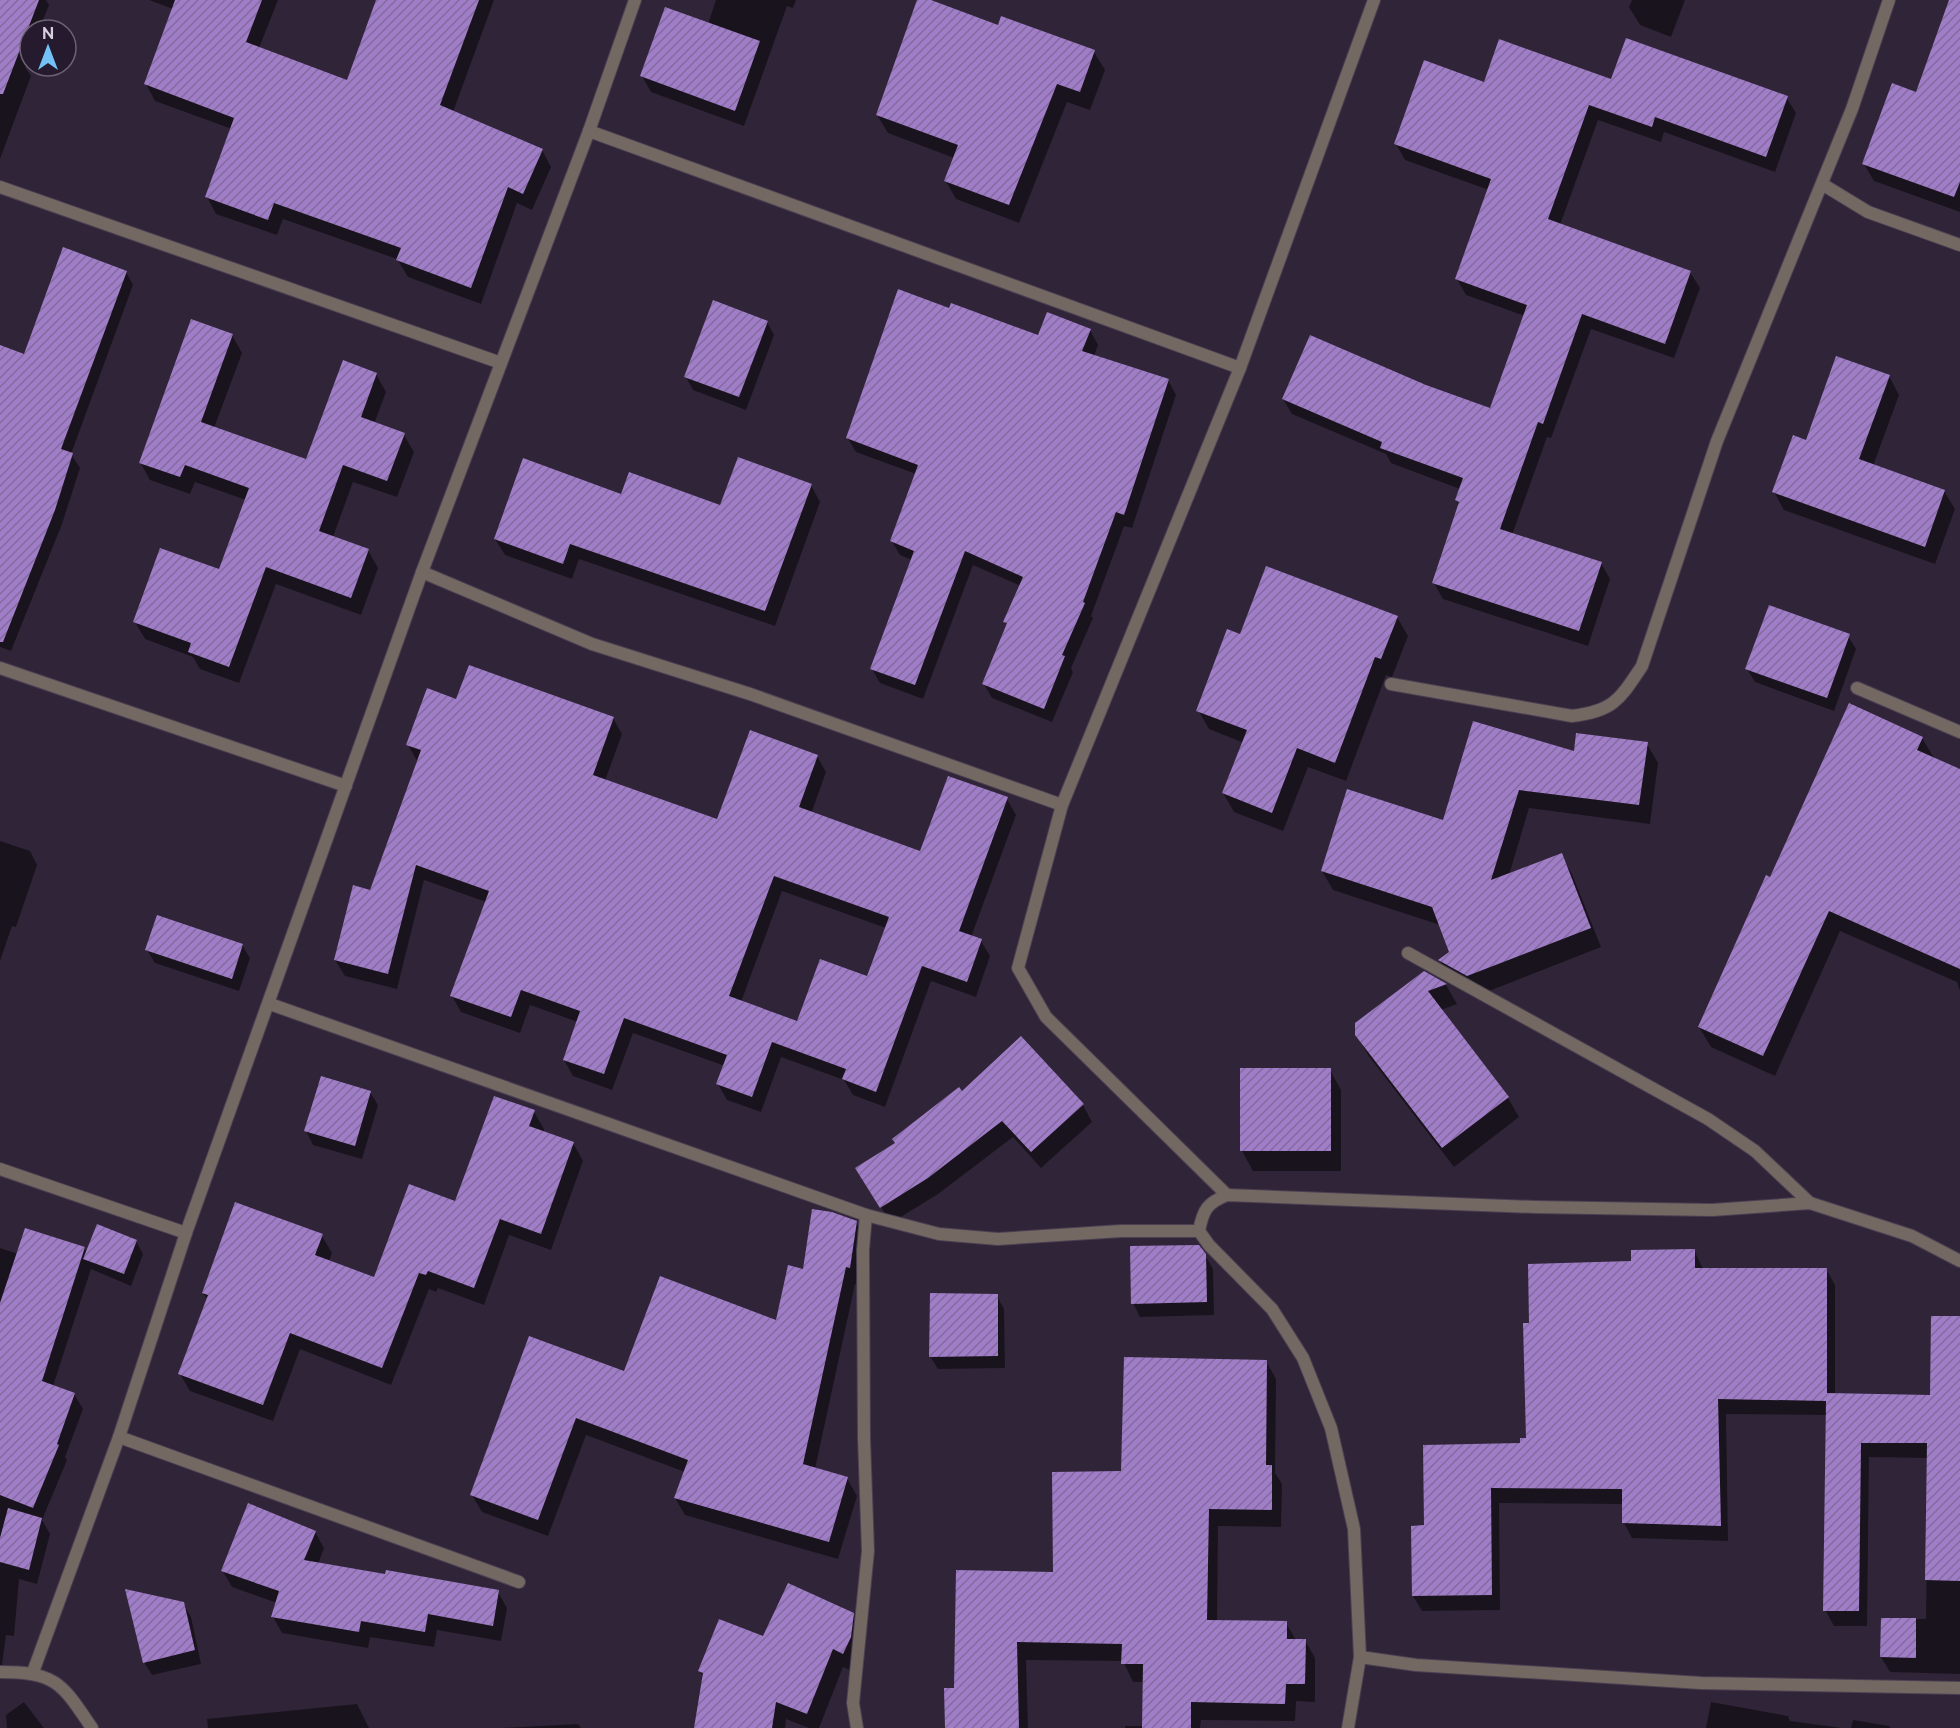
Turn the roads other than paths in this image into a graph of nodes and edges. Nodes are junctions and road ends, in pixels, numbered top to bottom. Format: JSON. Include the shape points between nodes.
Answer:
{"nodes":[{"id":1,"x":635,"y":0,"type":"edge"},
{"id":2,"x":1374,"y":0,"type":"edge"},
{"id":3,"x":1889,"y":0,"type":"edge"},
{"id":4,"x":589,"y":131,"type":"junction"},
{"id":5,"x":1822,"y":184,"type":"junction"},
{"id":6,"x":0,"y":187,"type":"edge"},
{"id":7,"x":1960,"y":245,"type":"edge"},
{"id":8,"x":501,"y":363,"type":"junction"},
{"id":9,"x":1240,"y":368,"type":"junction"},
{"id":10,"x":422,"y":572,"type":"junction"},
{"id":11,"x":0,"y":668,"type":"edge"},
{"id":12,"x":1391,"y":684,"type":"dead end"},
{"id":13,"x":1857,"y":688,"type":"dead end"},
{"id":14,"x":1960,"y":732,"type":"edge"},
{"id":15,"x":346,"y":786,"type":"junction"},
{"id":16,"x":1062,"y":805,"type":"junction"},
{"id":17,"x":1407,"y":953,"type":"dead end"},
{"id":18,"x":270,"y":1004,"type":"junction"},
{"id":19,"x":0,"y":1169,"type":"edge"},
{"id":20,"x":1227,"y":1195,"type":"junction"},
{"id":21,"x":1810,"y":1203,"type":"junction"},
{"id":22,"x":866,"y":1215,"type":"junction"},
{"id":23,"x":1199,"y":1231,"type":"junction"},
{"id":24,"x":186,"y":1233,"type":"junction"},
{"id":25,"x":1960,"y":1261,"type":"edge"},
{"id":26,"x":119,"y":1437,"type":"junction"},
{"id":27,"x":519,"y":1582,"type":"dead end"},
{"id":28,"x":1360,"y":1657,"type":"junction"},
{"id":29,"x":0,"y":1672,"type":"edge"},
{"id":30,"x":33,"y":1672,"type":"junction"},
{"id":31,"x":1960,"y":1688,"type":"edge"},
{"id":32,"x":92,"y":1728,"type":"edge"},
{"id":33,"x":857,"y":1728,"type":"edge"},
{"id":34,"x":1348,"y":1728,"type":"edge"}],
"edges":[{"from":1,"to":4,"type":"street"},
{"from":2,"to":9,"type":"street"},
{"from":3,"to":5,"type":"street"},
{"from":4,"to":8,"type":"street"},
{"from":4,"to":9,"type":"street"},
{"from":5,"to":7,"type":"street","via":[[1868,212]]},
{"from":5,"to":12,"type":"street","via":[[1718,441],[1642,666],[1620,699],[1596,713],[1572,716]]},
{"from":6,"to":8,"type":"street"},
{"from":8,"to":10,"type":"street"},
{"from":9,"to":16,"type":"street"},
{"from":10,"to":15,"type":"street"},
{"from":10,"to":16,"type":"street","via":[[592,644],[750,694]]},
{"from":11,"to":15,"type":"street"},
{"from":13,"to":14,"type":"street"},
{"from":15,"to":18,"type":"street"},
{"from":16,"to":20,"type":"street","via":[[1018,968],[1046,1017]]},
{"from":17,"to":21,"type":"street","via":[[1708,1119],[1755,1151]]},
{"from":18,"to":22,"type":"street"},
{"from":18,"to":24,"type":"street"},
{"from":19,"to":24,"type":"street"},
{"from":20,"to":21,"type":"street","via":[[1700,1210]]},
{"from":20,"to":23,"type":"street","via":[[1203,1210]]},
{"from":21,"to":25,"type":"street","via":[[1911,1236]]},
{"from":22,"to":23,"type":"street","via":[[939,1234],[998,1239],[1121,1231]]},
{"from":22,"to":33,"type":"street","via":[[864,1438],[868,1551],[853,1703]]},
{"from":23,"to":28,"type":"street","via":[[1272,1309],[1303,1358],[1331,1428],[1354,1529]]},
{"from":24,"to":26,"type":"street"},
{"from":26,"to":27,"type":"street"},
{"from":26,"to":30,"type":"street"},
{"from":28,"to":31,"type":"street","via":[[1416,1665],[1701,1683]]},
{"from":28,"to":34,"type":"street"},
{"from":29,"to":30,"type":"street"},
{"from":30,"to":32,"type":"street","via":[[64,1688]]}]}
